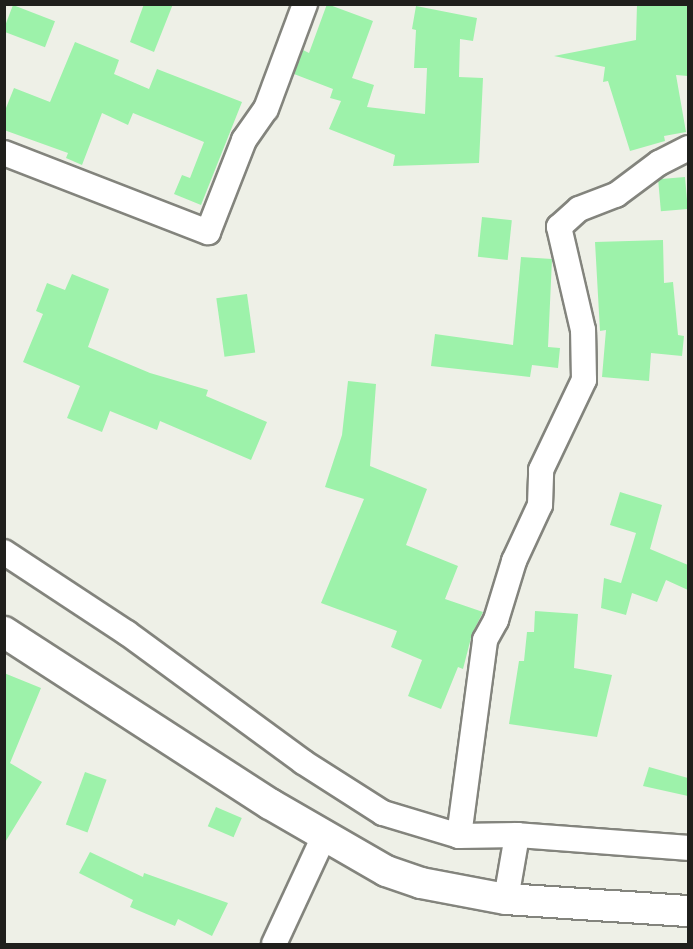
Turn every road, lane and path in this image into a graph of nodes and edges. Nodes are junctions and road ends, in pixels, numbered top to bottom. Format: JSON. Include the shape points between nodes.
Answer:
{"nodes":[{"id":1,"x":305,"y":4,"type":"edge"},
{"id":2,"x":688,"y":148,"type":"edge"},
{"id":3,"x":4,"y":153,"type":"edge"},
{"id":4,"x":4,"y":552,"type":"edge"},
{"id":5,"x":4,"y":632,"type":"edge"},
{"id":6,"x":325,"y":834,"type":"junction"},
{"id":7,"x":517,"y":835,"type":"junction"},
{"id":8,"x":459,"y":836,"type":"junction"},
{"id":9,"x":688,"y":848,"type":"edge"},
{"id":10,"x":506,"y":899,"type":"junction"},
{"id":11,"x":688,"y":911,"type":"edge"},
{"id":12,"x":274,"y":945,"type":"edge"}],
"edges":[{"from":1,"to":3,"type":"street","via":[[266,109],[244,140],[208,232]]},
{"from":2,"to":8,"type":"street","via":[[659,163],[616,195],[579,209],[559,227],[583,330],[584,380],[541,470],[540,505],[485,640]]},
{"from":4,"to":8,"type":"street","via":[[127,633],[383,813]]},
{"from":5,"to":6,"type":"street","via":[[270,804]]},
{"from":6,"to":10,"type":"street","via":[[386,871],[421,883]]},
{"from":6,"to":12,"type":"street"},
{"from":7,"to":8,"type":"street"},
{"from":7,"to":9,"type":"street"},
{"from":7,"to":10,"type":"street"},
{"from":10,"to":11,"type":"street"}]}
